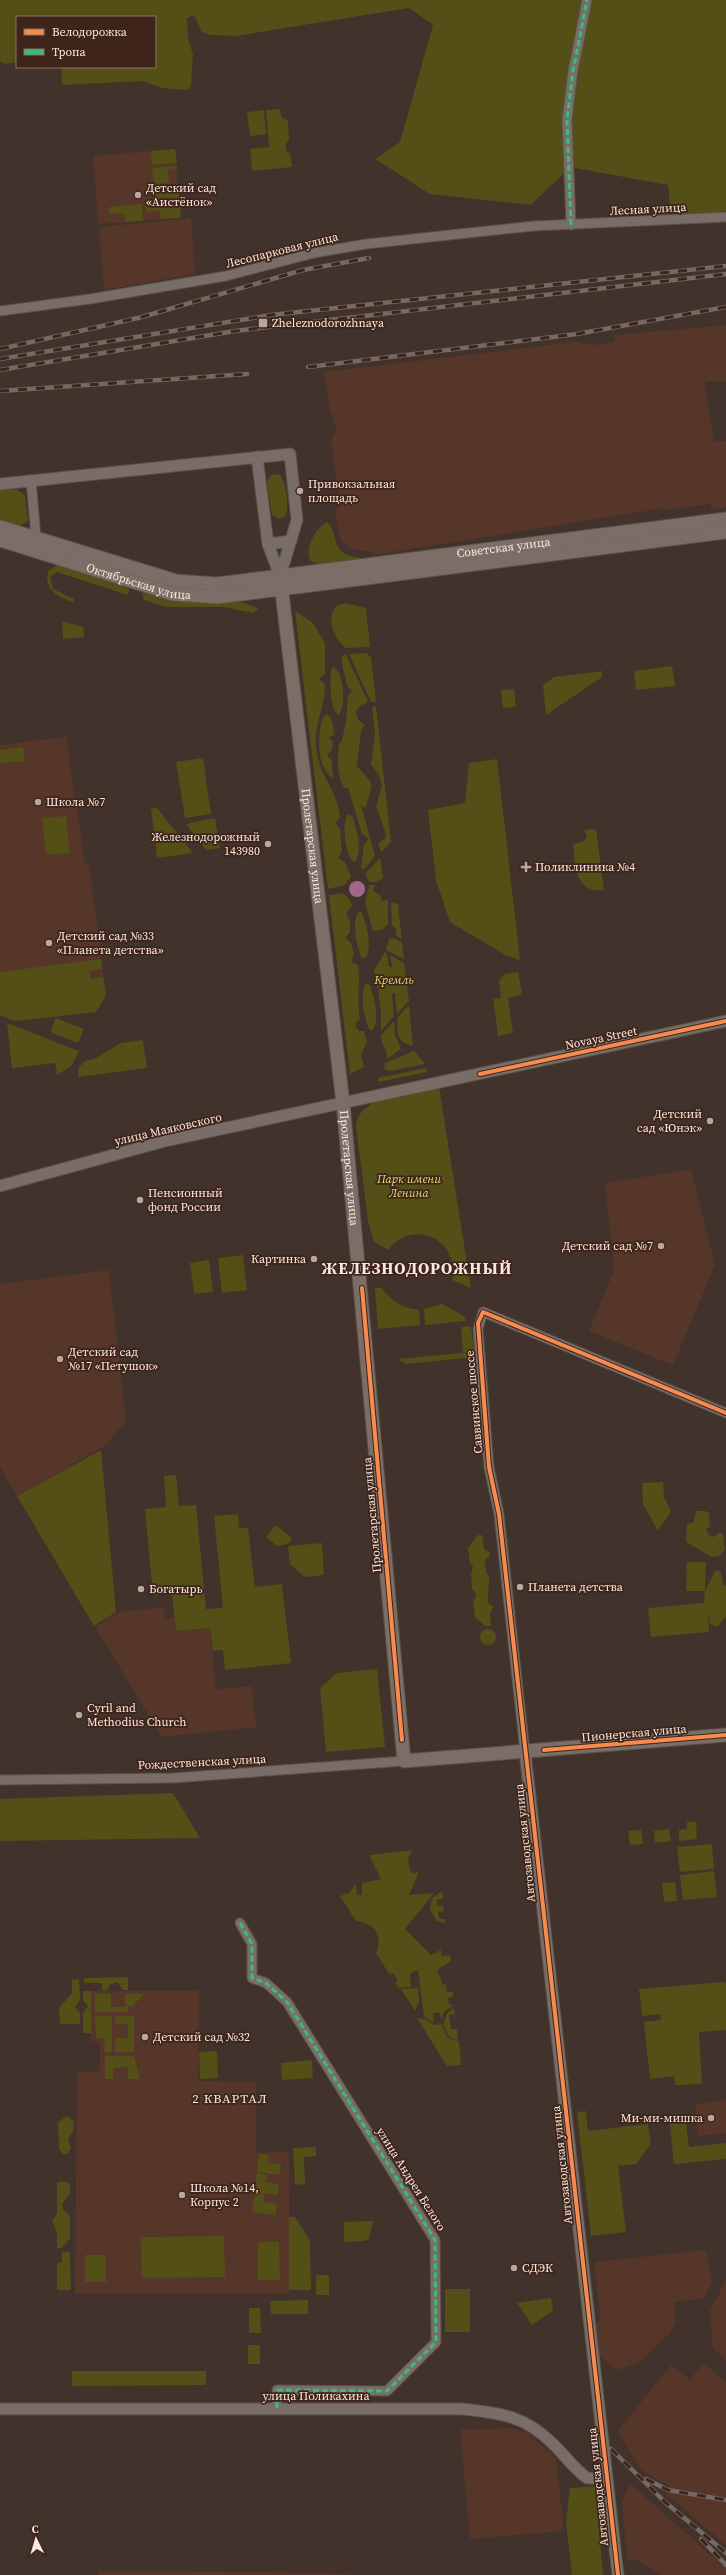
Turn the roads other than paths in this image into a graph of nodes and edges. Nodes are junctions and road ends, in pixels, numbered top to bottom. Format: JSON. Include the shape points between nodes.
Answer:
{"nodes":[{"id":1,"x":587,"y":0,"type":"edge"},
{"id":2,"x":726,"y":216,"type":"edge"},
{"id":3,"x":571,"y":225,"type":"junction"},
{"id":4,"x":0,"y":311,"type":"edge"},
{"id":5,"x":256,"y":457,"type":"junction"},
{"id":6,"x":31,"y":480,"type":"junction"},
{"id":7,"x":0,"y":484,"type":"edge"},
{"id":8,"x":726,"y":519,"type":"edge"},
{"id":9,"x":0,"y":527,"type":"edge"},
{"id":10,"x":726,"y":532,"type":"edge"},
{"id":11,"x":36,"y":537,"type":"junction"},
{"id":12,"x":0,"y":540,"type":"edge"},
{"id":13,"x":291,"y":541,"type":"junction"},
{"id":14,"x":268,"y":544,"type":"junction"},
{"id":15,"x":280,"y":576,"type":"junction"},
{"id":16,"x":282,"y":589,"type":"junction"},
{"id":17,"x":726,"y":1021,"type":"edge"},
{"id":18,"x":343,"y":1103,"type":"junction"},
{"id":19,"x":0,"y":1186,"type":"edge"},
{"id":20,"x":726,"y":1413,"type":"edge"},
{"id":21,"x":726,"y":1735,"type":"edge"},
{"id":22,"x":525,"y":1752,"type":"junction"},
{"id":23,"x":404,"y":1761,"type":"junction"},
{"id":24,"x":0,"y":1780,"type":"edge"},
{"id":25,"x":240,"y":1923,"type":"dead end"},
{"id":26,"x":0,"y":2409,"type":"edge"},
{"id":27,"x":277,"y":2410,"type":"junction"},
{"id":28,"x":607,"y":2479,"type":"junction"},
{"id":29,"x":618,"y":2575,"type":"edge"}],
"edges":[{"from":1,"to":3,"type":"street","via":[[573,70],[567,120]]},
{"from":2,"to":3,"type":"street","name":"Лесная улица"},
{"from":3,"to":4,"type":"street","name":"Лесопарковая улица","via":[[534,226],[366,244],[314,253],[226,276]]},
{"from":5,"to":6,"type":"street"},
{"from":5,"to":13,"type":"street","via":[[290,454],[297,520]]},
{"from":5,"to":14,"type":"street"},
{"from":6,"to":7,"type":"street"},
{"from":6,"to":11,"type":"street"},
{"from":8,"to":15,"type":"main road","name":"Советская улица"},
{"from":9,"to":11,"type":"main road","name":"Октябрьская улица"},
{"from":10,"to":16,"type":"main road","name":"Советская улица"},
{"from":11,"to":15,"type":"main road","name":"Октябрьская улица","via":[[176,581],[216,584]]},
{"from":12,"to":16,"type":"main road","name":"Октябрьская улица","via":[[173,594],[218,597]]},
{"from":13,"to":14,"type":"street"},
{"from":13,"to":15,"type":"street"},
{"from":14,"to":15,"type":"street"},
{"from":15,"to":16,"type":"main road","name":"Пролетарская улица"},
{"from":16,"to":18,"type":"main road","name":"Пролетарская улица"},
{"from":17,"to":18,"type":"street","name":"Novaya Street"},
{"from":18,"to":19,"type":"street","name":"улица Маяковского","via":[[165,1141]]},
{"from":18,"to":23,"type":"main road","name":"Пролетарская улица"},
{"from":20,"to":22,"type":"street","name":"Саввинское шоссе","via":[[483,1312],[478,1329],[489,1463],[499,1514]]},
{"from":21,"to":22,"type":"main road","name":"Пионерская улица"},
{"from":22,"to":23,"type":"main road","name":"Пионерская улица"},
{"from":22,"to":28,"type":"street","name":"Автозаводская улица"},
{"from":23,"to":24,"type":"street","name":"Рождественская улица","via":[[173,1778]]},
{"from":25,"to":27,"type":"street","name":"улица Андрея Белого","via":[[252,1944],[252,1978],[266,1983],[287,2002],[435,2240],[436,2342],[387,2391],[277,2390]]},
{"from":26,"to":27,"type":"street","name":"улица Поликахина"},
{"from":27,"to":28,"type":"street","name":"улица Поликахина","via":[[462,2410],[506,2414],[521,2419],[538,2430],[587,2478]]},
{"from":28,"to":29,"type":"street","name":"Автозаводская улица"}]}
